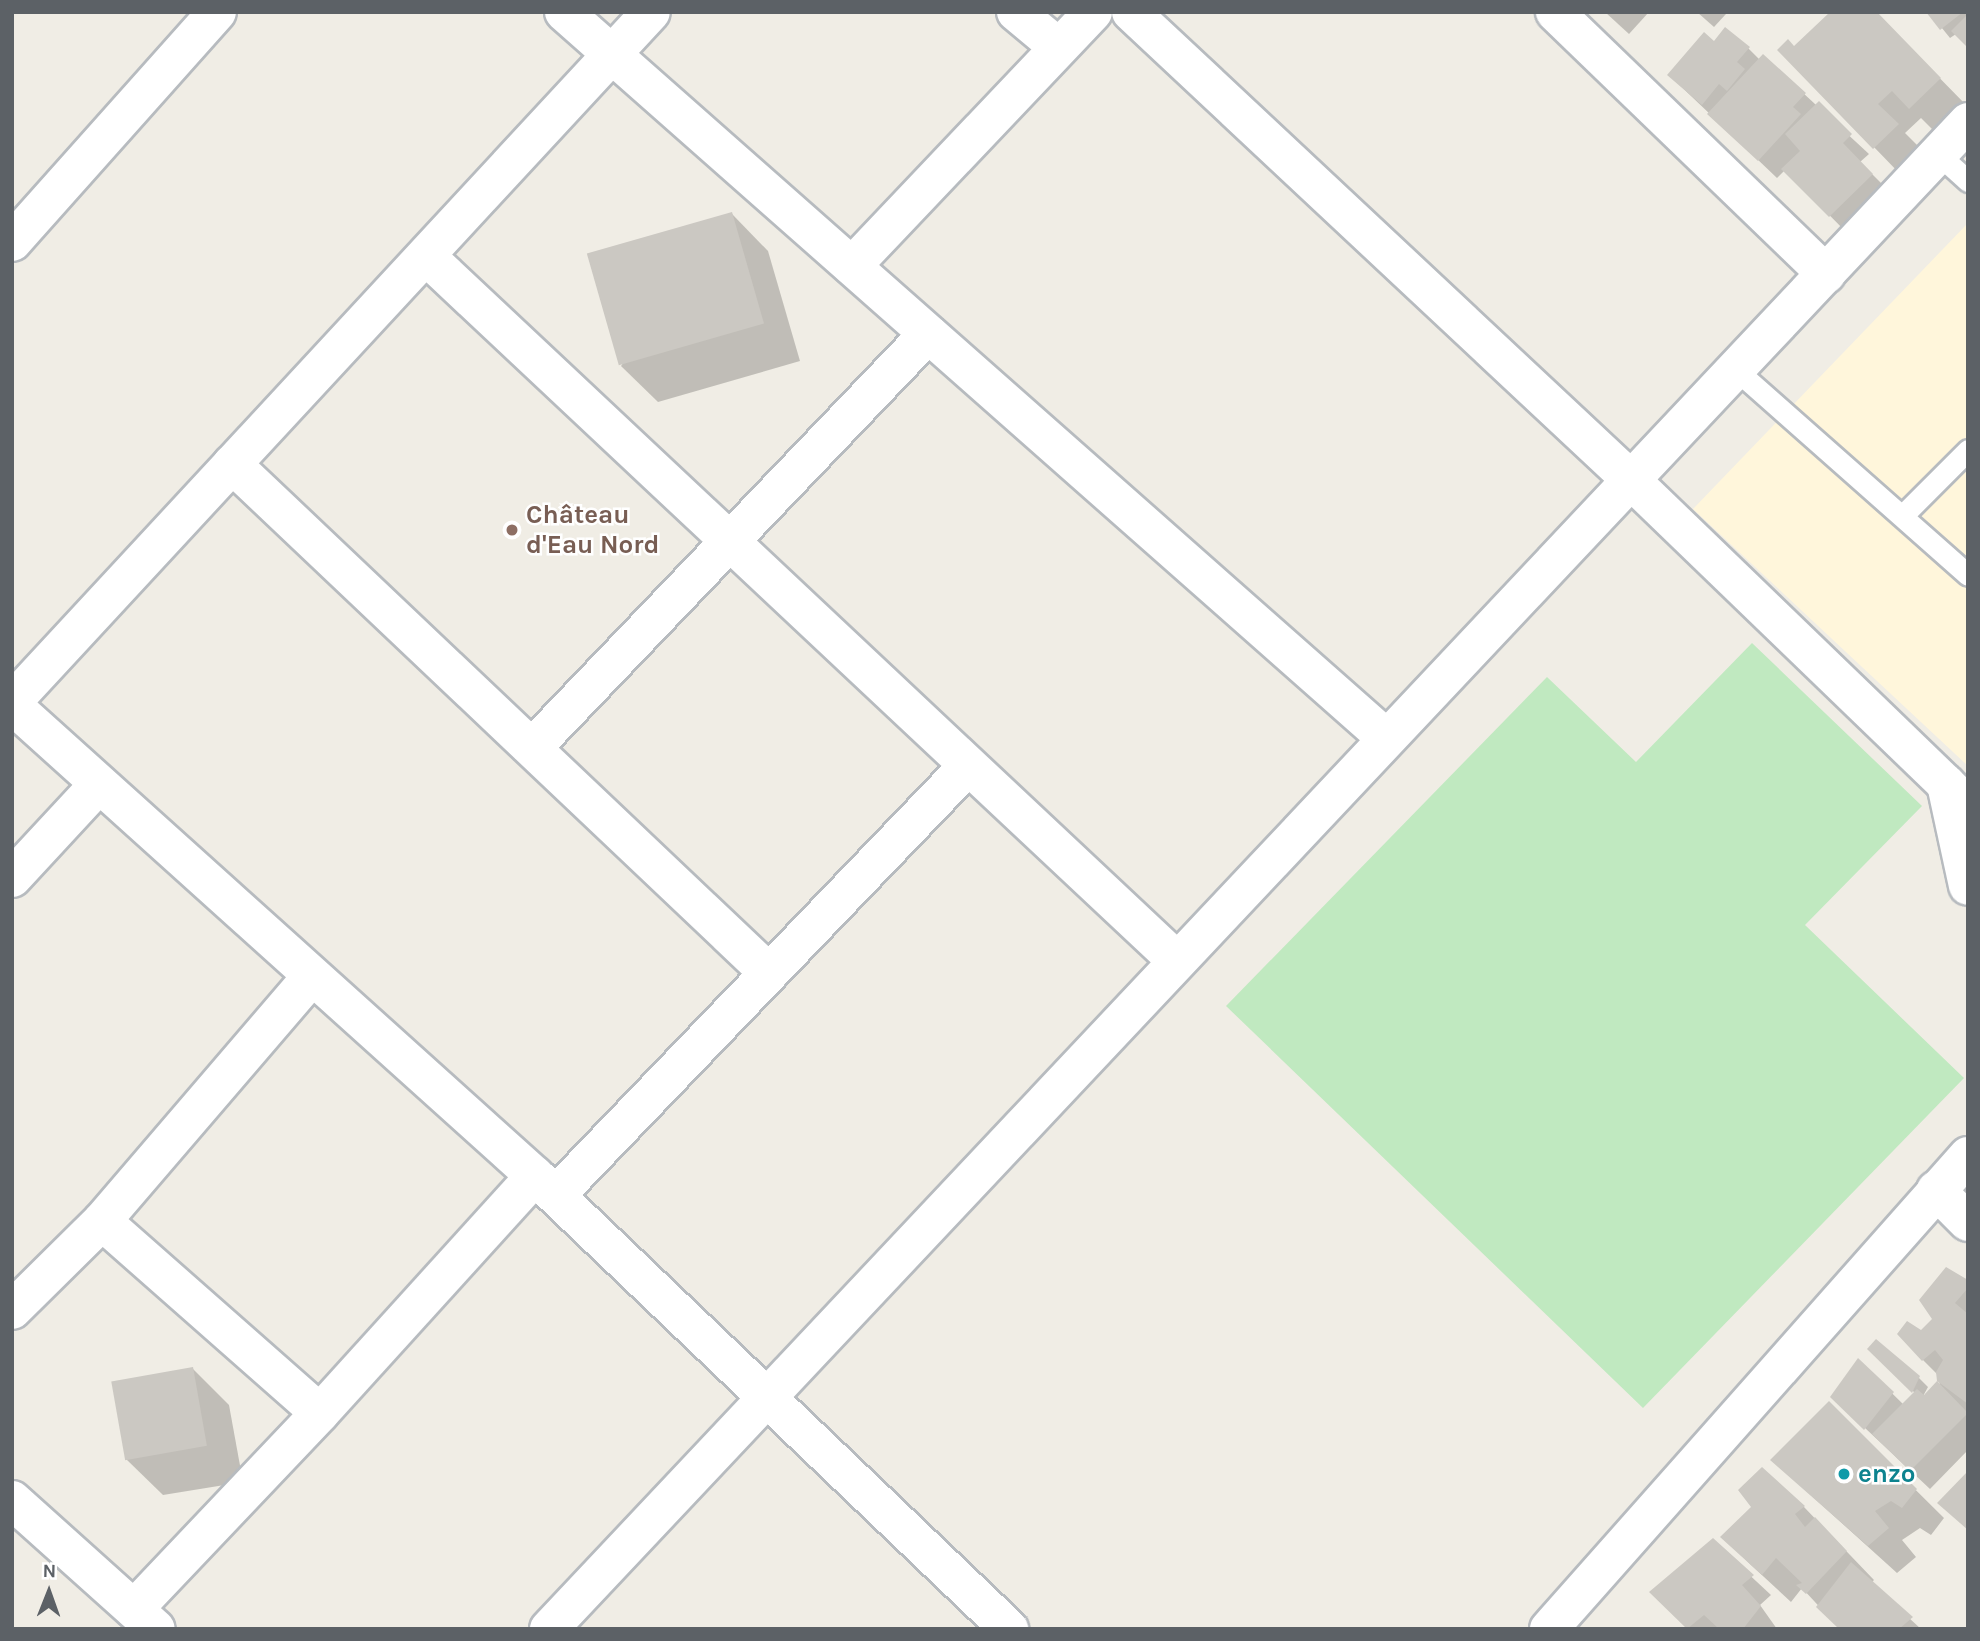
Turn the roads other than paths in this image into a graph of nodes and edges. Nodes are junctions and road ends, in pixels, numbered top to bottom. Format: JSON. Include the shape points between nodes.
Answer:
{"nodes":[{"id":1,"x":217,"y":12,"type":"edge"},
{"id":2,"x":564,"y":12,"type":"edge"},
{"id":3,"x":651,"y":12,"type":"edge"},
{"id":4,"x":1016,"y":12,"type":"edge"},
{"id":5,"x":1093,"y":12,"type":"edge"},
{"id":6,"x":1131,"y":12,"type":"edge"},
{"id":7,"x":1555,"y":12,"type":"edge"},
{"id":8,"x":1057,"y":46,"type":"junction"},
{"id":9,"x":612,"y":54,"type":"junction"},
{"id":10,"x":1968,"y":122,"type":"edge"},
{"id":11,"x":1937,"y":153,"type":"junction"},
{"id":12,"x":1968,"y":181,"type":"edge"},
{"id":13,"x":12,"y":243,"type":"edge"},
{"id":14,"x":426,"y":256,"type":"junction"},
{"id":15,"x":852,"y":266,"type":"junction"},
{"id":16,"x":1826,"y":274,"type":"junction"},
{"id":17,"x":928,"y":334,"type":"junction"},
{"id":18,"x":1734,"y":368,"type":"junction"},
{"id":19,"x":1968,"y":450,"type":"edge"},
{"id":20,"x":232,"y":464,"type":"junction"},
{"id":21,"x":1630,"y":479,"type":"junction"},
{"id":22,"x":1903,"y":515,"type":"junction"},
{"id":23,"x":730,"y":542,"type":"junction"},
{"id":24,"x":1968,"y":575,"type":"edge"},
{"id":25,"x":12,"y":704,"type":"edge"},
{"id":26,"x":1386,"y":738,"type":"junction"},
{"id":27,"x":532,"y":748,"type":"junction"},
{"id":28,"x":968,"y":766,"type":"junction"},
{"id":29,"x":99,"y":784,"type":"junction"},
{"id":30,"x":1957,"y":794,"type":"edge"},
{"id":31,"x":12,"y":878,"type":"edge"},
{"id":32,"x":1968,"y":886,"type":"edge"},
{"id":33,"x":1177,"y":961,"type":"junction"},
{"id":34,"x":769,"y":973,"type":"junction"},
{"id":35,"x":310,"y":978,"type":"junction"},
{"id":36,"x":1957,"y":1162,"type":"edge"},
{"id":37,"x":545,"y":1185,"type":"junction"},
{"id":38,"x":102,"y":1221,"type":"junction"},
{"id":39,"x":1968,"y":1222,"type":"edge"},
{"id":40,"x":12,"y":1310,"type":"edge"},
{"id":41,"x":768,"y":1396,"type":"junction"},
{"id":42,"x":320,"y":1413,"type":"junction"},
{"id":43,"x":12,"y":1500,"type":"edge"},
{"id":44,"x":145,"y":1619,"type":"edge"},
{"id":45,"x":549,"y":1629,"type":"edge"},
{"id":46,"x":1009,"y":1629,"type":"edge"},
{"id":47,"x":1549,"y":1629,"type":"edge"}],
"edges":[{"from":1,"to":13,"type":"street"},
{"from":2,"to":9,"type":"street"},
{"from":3,"to":9,"type":"street"},
{"from":4,"to":8,"type":"street"},
{"from":5,"to":8,"type":"street"},
{"from":6,"to":21,"type":"street"},
{"from":7,"to":16,"type":"street"},
{"from":8,"to":15,"type":"street"},
{"from":9,"to":14,"type":"street"},
{"from":9,"to":15,"type":"street"},
{"from":10,"to":11,"type":"street"},
{"from":11,"to":12,"type":"lane"},
{"from":11,"to":16,"type":"street"},
{"from":14,"to":20,"type":"street"},
{"from":14,"to":23,"type":"street"},
{"from":15,"to":17,"type":"street"},
{"from":16,"to":18,"type":"street"},
{"from":17,"to":23,"type":"street"},
{"from":17,"to":26,"type":"street"},
{"from":18,"to":21,"type":"street"},
{"from":18,"to":22,"type":"lane"},
{"from":19,"to":22,"type":"lane"},
{"from":20,"to":25,"type":"street"},
{"from":20,"to":27,"type":"street"},
{"from":21,"to":26,"type":"street"},
{"from":21,"to":30,"type":"street"},
{"from":22,"to":24,"type":"lane"},
{"from":23,"to":27,"type":"street"},
{"from":23,"to":28,"type":"street"},
{"from":25,"to":29,"type":"street"},
{"from":26,"to":33,"type":"street"},
{"from":27,"to":34,"type":"street"},
{"from":28,"to":33,"type":"street"},
{"from":28,"to":34,"type":"street"},
{"from":29,"to":31,"type":"street"},
{"from":29,"to":35,"type":"street"},
{"from":30,"to":32,"type":"street"},
{"from":33,"to":41,"type":"street"},
{"from":34,"to":37,"type":"street"},
{"from":35,"to":37,"type":"street"},
{"from":35,"to":38,"type":"street"},
{"from":36,"to":39,"type":"street"},
{"from":36,"to":47,"type":"street"},
{"from":37,"to":41,"type":"street"},
{"from":37,"to":42,"type":"street"},
{"from":38,"to":40,"type":"street"},
{"from":38,"to":42,"type":"street"},
{"from":41,"to":45,"type":"street"},
{"from":41,"to":46,"type":"street"},
{"from":42,"to":44,"type":"street"},
{"from":43,"to":44,"type":"street"}]}
